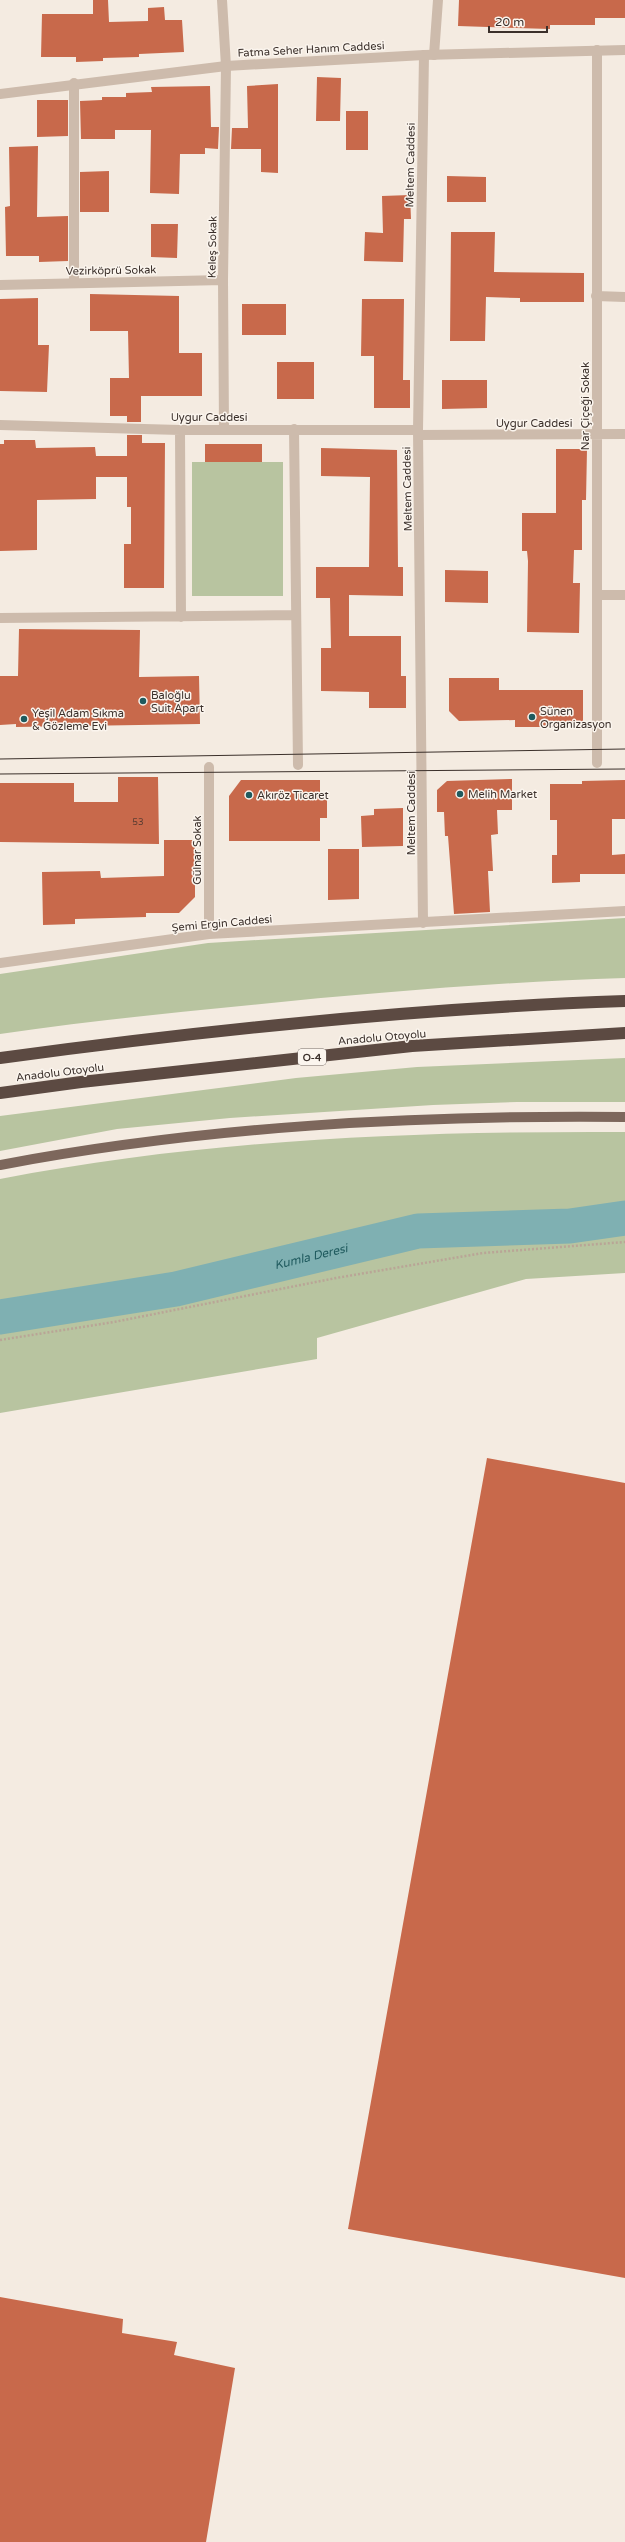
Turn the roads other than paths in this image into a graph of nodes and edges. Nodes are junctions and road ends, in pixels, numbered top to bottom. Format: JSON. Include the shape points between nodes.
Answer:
{"nodes":[{"id":1,"x":222,"y":0,"type":"edge"},
{"id":2,"x":438,"y":0,"type":"edge"},
{"id":3,"x":597,"y":50,"type":"junction"},
{"id":4,"x":625,"y":50,"type":"edge"},
{"id":5,"x":429,"y":55,"type":"junction"},
{"id":6,"x":226,"y":66,"type":"junction"},
{"id":7,"x":74,"y":83,"type":"junction"},
{"id":8,"x":0,"y":94,"type":"edge"},
{"id":9,"x":223,"y":280,"type":"junction"},
{"id":10,"x":74,"y":282,"type":"junction"},
{"id":11,"x":0,"y":284,"type":"edge"},
{"id":12,"x":596,"y":296,"type":"junction"},
{"id":13,"x":625,"y":297,"type":"edge"},
{"id":14,"x":0,"y":425,"type":"edge"},
{"id":15,"x":224,"y":429,"type":"junction"},
{"id":16,"x":294,"y":429,"type":"junction"},
{"id":17,"x":180,"y":430,"type":"junction"},
{"id":18,"x":418,"y":432,"type":"junction"},
{"id":19,"x":597,"y":434,"type":"junction"},
{"id":20,"x":625,"y":434,"type":"edge"},
{"id":21,"x":597,"y":595,"type":"junction"},
{"id":22,"x":625,"y":595,"type":"edge"},
{"id":23,"x":296,"y":615,"type":"junction"},
{"id":24,"x":181,"y":617,"type":"junction"},
{"id":25,"x":0,"y":618,"type":"edge"},
{"id":26,"x":597,"y":763,"type":"dead end"},
{"id":27,"x":298,"y":765,"type":"dead end"},
{"id":28,"x":209,"y":767,"type":"dead end"},
{"id":29,"x":625,"y":911,"type":"edge"},
{"id":30,"x":423,"y":923,"type":"junction"},
{"id":31,"x":209,"y":934,"type":"junction"},
{"id":32,"x":0,"y":963,"type":"edge"},
{"id":33,"x":625,"y":1001,"type":"edge"},
{"id":34,"x":625,"y":1033,"type":"edge"},
{"id":35,"x":0,"y":1058,"type":"edge"},
{"id":36,"x":0,"y":1093,"type":"edge"},
{"id":37,"x":625,"y":1117,"type":"edge"},
{"id":38,"x":0,"y":1165,"type":"edge"}],
"edges":[{"from":1,"to":6,"type":"street","name":"Keleş Sokak"},
{"from":2,"to":5,"type":"street","name":"Meltem Caddesi"},
{"from":3,"to":4,"type":"street","name":"Fatma Seher Hanım Caddesi"},
{"from":3,"to":5,"type":"street","name":"Fatma Seher Hanım Caddesi"},
{"from":3,"to":12,"type":"street","name":"Nar Çiçeği Sokak"},
{"from":5,"to":6,"type":"street","name":"Fatma Seher Hanım Caddesi"},
{"from":5,"to":18,"type":"street","name":"Meltem Caddesi"},
{"from":6,"to":7,"type":"street","name":"Fatma Seher Hanım Caddesi"},
{"from":6,"to":9,"type":"street","name":"Keleş Sokak"},
{"from":7,"to":8,"type":"street","name":"Fatma Seher Hanım Caddesi"},
{"from":7,"to":10,"type":"street"},
{"from":9,"to":10,"type":"street","name":"Vezirköprü Sokak"},
{"from":9,"to":15,"type":"street","name":"Keleş Sokak"},
{"from":10,"to":11,"type":"street","name":"Vezirköprü Sokak"},
{"from":12,"to":13,"type":"street"},
{"from":12,"to":19,"type":"street","name":"Nar Çiçeği Sokak"},
{"from":14,"to":17,"type":"street","name":"Uygur Caddesi"},
{"from":15,"to":16,"type":"street","name":"Uygur Caddesi"},
{"from":15,"to":17,"type":"street","name":"Uygur Caddesi"},
{"from":16,"to":18,"type":"street","name":"Uygur Caddesi"},
{"from":16,"to":23,"type":"street"},
{"from":17,"to":24,"type":"street"},
{"from":18,"to":19,"type":"street","name":"Uygur Caddesi"},
{"from":18,"to":30,"type":"street","name":"Meltem Caddesi"},
{"from":19,"to":20,"type":"street","name":"Uygur Caddesi"},
{"from":19,"to":21,"type":"street","name":"Nar Çiçeği Sokak"},
{"from":21,"to":22,"type":"street"},
{"from":21,"to":26,"type":"street","name":"Nar Çiçeği Sokak"},
{"from":23,"to":24,"type":"street"},
{"from":23,"to":27,"type":"street"},
{"from":24,"to":25,"type":"street"},
{"from":28,"to":31,"type":"street","name":"Gülnar Sokak"},
{"from":29,"to":30,"type":"street","name":"Şemi Ergin Caddesi"},
{"from":30,"to":31,"type":"street","name":"Şemi Ergin Caddesi"},
{"from":31,"to":32,"type":"street","name":"Şemi Ergin Caddesi"},
{"from":33,"to":35,"type":"highway","name":"Anadolu Otoyolu","via":[[413,1012],[91,1045]]},
{"from":34,"to":36,"type":"highway","name":"Anadolu Otoyolu","number":"O-4","via":[[412,1046]]},
{"from":37,"to":38,"type":"main road","via":[[538,1116],[409,1120],[230,1132],[133,1142]]}]}
